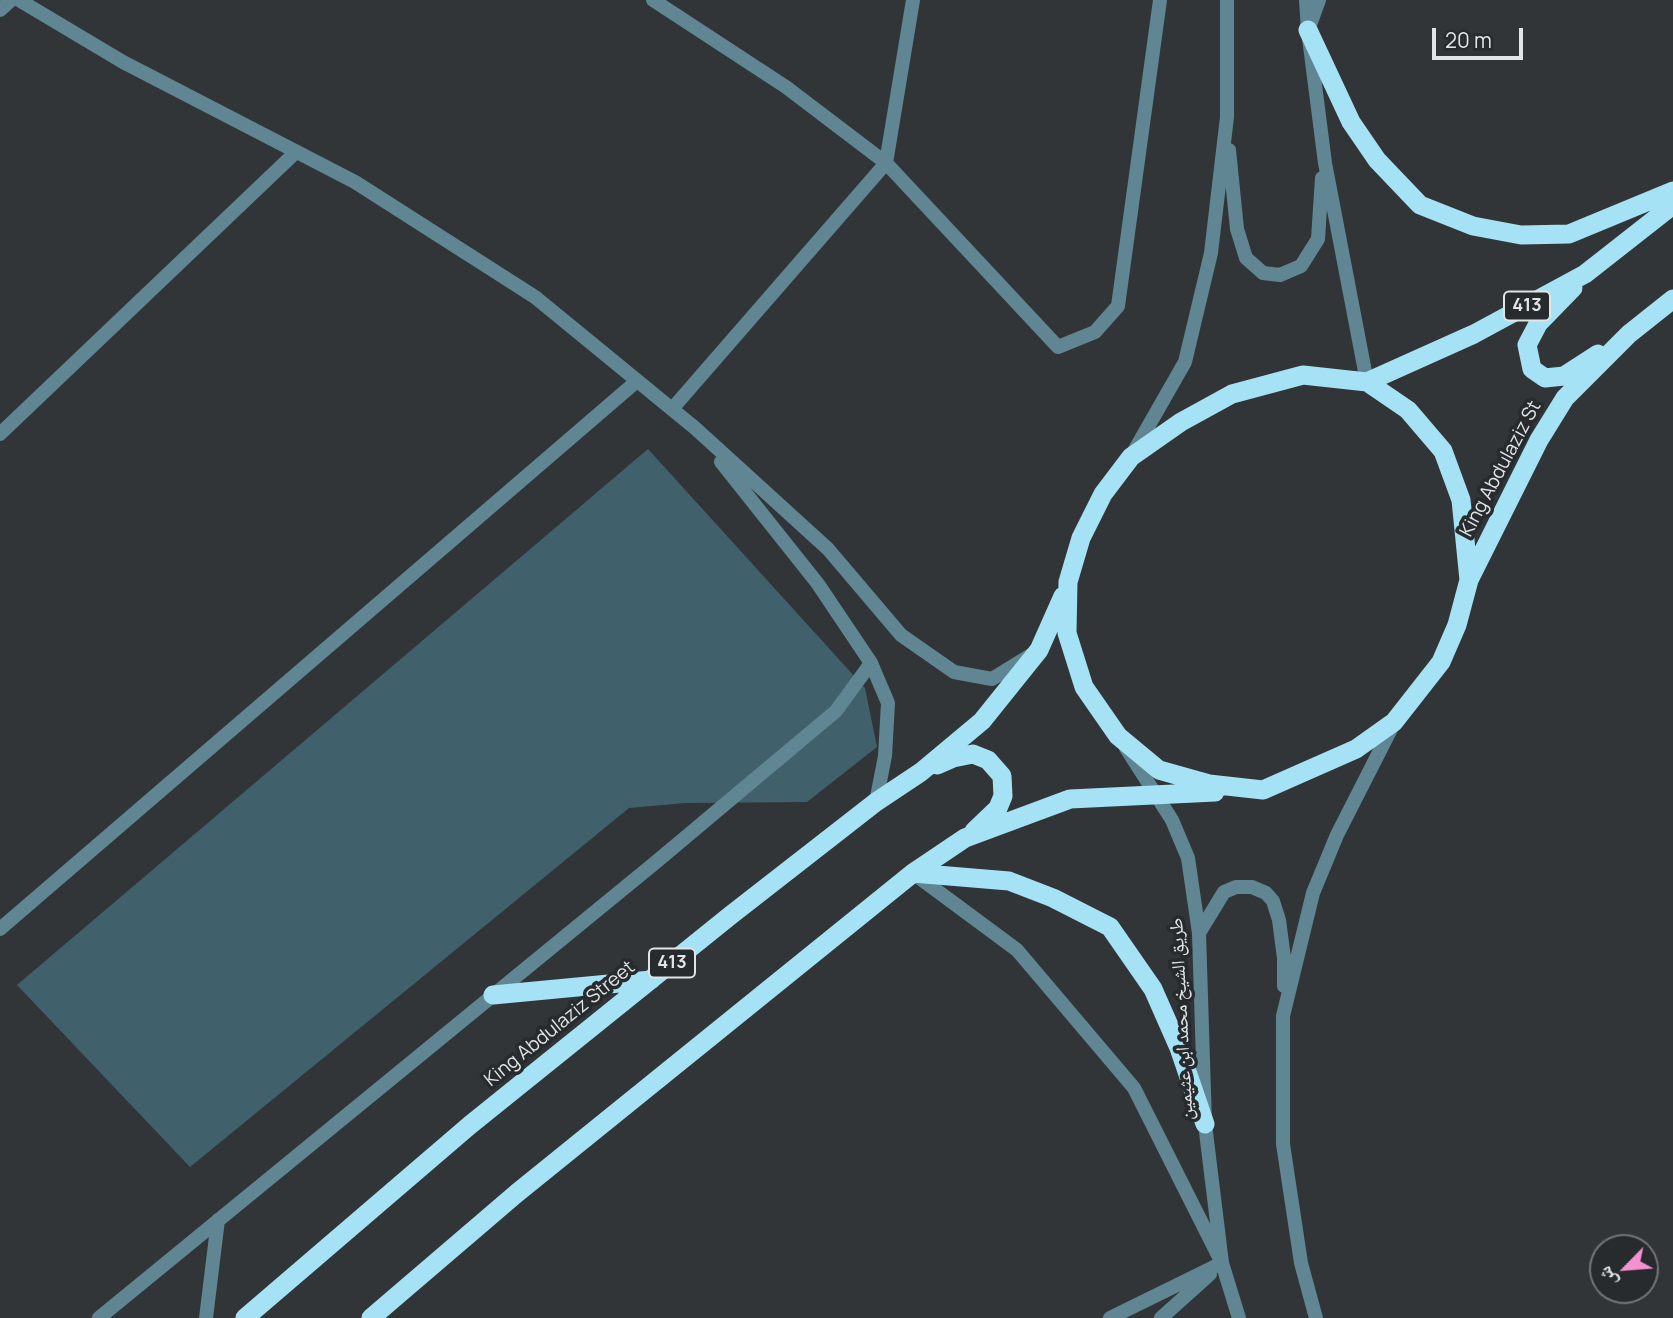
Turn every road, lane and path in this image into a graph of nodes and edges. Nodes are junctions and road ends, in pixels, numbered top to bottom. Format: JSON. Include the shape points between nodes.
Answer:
{"nodes":[{"id":1,"x":11,"y":0,"type":"edge"},
{"id":2,"x":19,"y":0,"type":"edge"},
{"id":3,"x":653,"y":0,"type":"edge"},
{"id":4,"x":913,"y":0,"type":"edge"},
{"id":5,"x":1160,"y":0,"type":"edge"},
{"id":6,"x":1227,"y":0,"type":"edge"},
{"id":7,"x":1306,"y":0,"type":"edge"},
{"id":8,"x":1319,"y":0,"type":"edge"},
{"id":9,"x":0,"y":10,"type":"edge"},
{"id":10,"x":1308,"y":30,"type":"junction"},
{"id":11,"x":1227,"y":117,"type":"junction"},
{"id":12,"x":296,"y":152,"type":"junction"},
{"id":13,"x":1323,"y":153,"type":"junction"},
{"id":14,"x":886,"y":163,"type":"junction"},
{"id":15,"x":1673,"y":191,"type":"edge"},
{"id":16,"x":1673,"y":205,"type":"edge"},
{"id":17,"x":1585,"y":274,"type":"junction"},
{"id":18,"x":1673,"y":299,"type":"edge"},
{"id":19,"x":1629,"y":334,"type":"junction"},
{"id":20,"x":637,"y":381,"type":"junction"},
{"id":21,"x":1367,"y":382,"type":"junction"},
{"id":22,"x":671,"y":409,"type":"junction"},
{"id":23,"x":695,"y":428,"type":"junction"},
{"id":24,"x":0,"y":434,"type":"edge"},
{"id":25,"x":1131,"y":457,"type":"junction"},
{"id":26,"x":1469,"y":580,"type":"junction"},
{"id":27,"x":1068,"y":585,"type":"junction"},
{"id":28,"x":1039,"y":650,"type":"junction"},
{"id":29,"x":871,"y":663,"type":"junction"},
{"id":30,"x":1394,"y":722,"type":"junction"},
{"id":31,"x":1118,"y":736,"type":"junction"},
{"id":32,"x":921,"y":772,"type":"junction"},
{"id":33,"x":1263,"y":790,"type":"junction"},
{"id":34,"x":1156,"y":794,"type":"junction"},
{"id":35,"x":876,"y":802,"type":"junction"},
{"id":36,"x":965,"y":838,"type":"junction"},
{"id":37,"x":913,"y":873,"type":"junction"},
{"id":38,"x":0,"y":929,"type":"edge"},
{"id":39,"x":1199,"y":933,"type":"junction"},
{"id":40,"x":651,"y":980,"type":"junction"},
{"id":41,"x":493,"y":995,"type":"junction"},
{"id":42,"x":1283,"y":1016,"type":"junction"},
{"id":43,"x":1205,"y":1124,"type":"junction"},
{"id":44,"x":218,"y":1220,"type":"junction"},
{"id":45,"x":1222,"y":1263,"type":"junction"},
{"id":46,"x":99,"y":1318,"type":"edge"},
{"id":47,"x":206,"y":1318,"type":"edge"},
{"id":48,"x":245,"y":1318,"type":"edge"},
{"id":49,"x":371,"y":1318,"type":"edge"},
{"id":50,"x":1110,"y":1318,"type":"edge"},
{"id":51,"x":1161,"y":1318,"type":"edge"},
{"id":52,"x":1239,"y":1318,"type":"edge"},
{"id":53,"x":1316,"y":1318,"type":"edge"}],
"edges":[{"from":1,"to":9,"type":"street"},
{"from":2,"to":12,"type":"street","via":[[123,62]]},
{"from":3,"to":14,"type":"street","via":[[786,88]]},
{"from":4,"to":14,"type":"street"},
{"from":5,"to":14,"type":"street","via":[[1118,306],[1096,332],[1058,347]]},
{"from":6,"to":11,"type":"street"},
{"from":7,"to":10,"type":"street"},
{"from":8,"to":10,"type":"street"},
{"from":10,"to":13,"type":"street"},
{"from":10,"to":15,"type":"highway","via":[[1350,122],[1377,160],[1420,205],[1473,226],[1521,235],[1569,234]]},
{"from":11,"to":13,"type":"street","via":[[1237,229],[1246,258],[1263,273],[1280,275],[1301,267],[1318,239]]},
{"from":11,"to":25,"type":"street","via":[[1211,253],[1185,362]]},
{"from":12,"to":20,"type":"street","via":[[355,182],[535,297]]},
{"from":12,"to":24,"type":"street"},
{"from":13,"to":21,"type":"street"},
{"from":14,"to":22,"type":"street"},
{"from":16,"to":17,"type":"highway","number":"413"},
{"from":17,"to":19,"type":"highway","via":[[1538,324],[1528,345],[1532,369],[1545,378],[1564,376]]},
{"from":17,"to":21,"type":"highway","number":"413","via":[[1474,334]]},
{"from":18,"to":19,"type":"highway","name":"King Abdulaziz St"},
{"from":19,"to":26,"type":"highway","name":"King Abdulaziz St","via":[[1565,398]]},
{"from":20,"to":22,"type":"street"},
{"from":20,"to":38,"type":"street"},
{"from":21,"to":25,"type":"highway","via":[[1303,375],[1232,394]]},
{"from":21,"to":26,"type":"highway","via":[[1408,410],[1443,451],[1461,500]]},
{"from":22,"to":23,"type":"street"},
{"from":23,"to":28,"type":"street","via":[[828,549],[901,635],[954,672],[992,679]]},
{"from":23,"to":29,"type":"street","via":[[818,584]]},
{"from":25,"to":27,"type":"highway","via":[[1103,494],[1081,538]]},
{"from":26,"to":30,"type":"highway","via":[[1441,662]]},
{"from":27,"to":28,"type":"highway","name":"King Abdulaziz Street","number":"413"},
{"from":27,"to":31,"type":"highway","via":[[1067,633],[1084,687]]},
{"from":28,"to":32,"type":"highway","name":"King Abdulaziz Street","number":"413","via":[[982,721]]},
{"from":29,"to":35,"type":"street","via":[[888,703]]},
{"from":29,"to":41,"type":"street","via":[[836,711]]},
{"from":30,"to":33,"type":"highway","via":[[1356,749]]},
{"from":30,"to":42,"type":"street","via":[[1336,835],[1313,894]]},
{"from":31,"to":33,"type":"highway","via":[[1159,770],[1209,784]]},
{"from":31,"to":34,"type":"street","name":"طريق الشيخ محمد ابن عثيمين"},
{"from":32,"to":35,"type":"highway","name":"King Abdulaziz Street","number":"413"},
{"from":32,"to":36,"type":"highway","via":[[973,754],[989,760],[1002,776],[998,808]]},
{"from":33,"to":34,"type":"highway"},
{"from":34,"to":36,"type":"highway","via":[[1070,800]]},
{"from":34,"to":39,"type":"street","name":"طريق الشيخ محمد ابن عثيمين","via":[[1188,858]]},
{"from":35,"to":40,"type":"highway","name":"King Abdulaziz Street","number":"413"},
{"from":36,"to":37,"type":"highway"},
{"from":37,"to":43,"type":"highway","via":[[1009,881],[1110,927],[1153,989]]},
{"from":37,"to":45,"type":"street","via":[[1017,950],[1134,1088]]},
{"from":37,"to":49,"type":"highway","via":[[517,1193]]},
{"from":39,"to":42,"type":"street","via":[[1224,892],[1252,887],[1266,893],[1279,920]]},
{"from":39,"to":43,"type":"street","name":"طريق الشيخ محمد ابن عثيمين"},
{"from":40,"to":41,"type":"highway"},
{"from":40,"to":48,"type":"highway","name":"King Abdulaziz Street","number":"413","via":[[471,1125]]},
{"from":41,"to":44,"type":"street"},
{"from":42,"to":53,"type":"street","via":[[1283,1144],[1301,1263]]},
{"from":43,"to":45,"type":"street","name":"طريق الشيخ محمد ابن عثيمين"},
{"from":44,"to":46,"type":"street"},
{"from":44,"to":47,"type":"street"},
{"from":45,"to":50,"type":"street"},
{"from":45,"to":51,"type":"street"},
{"from":45,"to":52,"type":"street","name":"طريق الشيخ محمد ابن عثيمين"}]}
